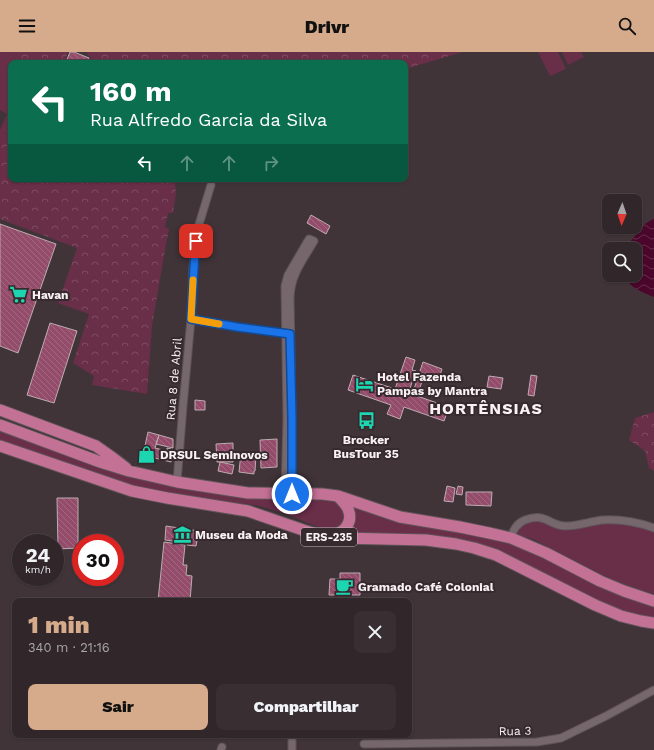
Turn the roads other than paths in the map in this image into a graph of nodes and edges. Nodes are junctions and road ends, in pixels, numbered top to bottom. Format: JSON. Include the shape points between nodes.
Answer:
{"nodes":[{"id":1,"x":211,"y":184,"type":"dead end"},
{"id":2,"x":311,"y":240,"type":"dead end"},
{"id":3,"x":191,"y":319,"type":"junction"},
{"id":4,"x":288,"y":334,"type":"junction"},
{"id":5,"x":0,"y":410,"type":"edge"},
{"id":6,"x":0,"y":426,"type":"edge"},
{"id":7,"x":12,"y":430,"type":"junction"},
{"id":8,"x":0,"y":446,"type":"edge"},
{"id":9,"x":129,"y":471,"type":"junction"},
{"id":10,"x":177,"y":482,"type":"junction"},
{"id":11,"x":288,"y":494,"type":"junction"},
{"id":12,"x":338,"y":496,"type":"junction"},
{"id":13,"x":654,"y":528,"type":"edge"},
{"id":14,"x":325,"y":537,"type":"junction"},
{"id":15,"x":510,"y":538,"type":"junction"},
{"id":16,"x":654,"y":601,"type":"edge"},
{"id":17,"x":654,"y":624,"type":"edge"},
{"id":18,"x":654,"y":690,"type":"edge"},
{"id":19,"x":292,"y":738,"type":"edge"},
{"id":20,"x":364,"y":744,"type":"dead end"},
{"id":21,"x":292,"y":750,"type":"edge"}],
"edges":[{"from":1,"to":3,"type":"street","name":"Rua 8 de Abril","via":[[197,231]]},
{"from":2,"to":4,"type":"street","via":[[292,281]]},
{"from":3,"to":4,"type":"street"},
{"from":3,"to":10,"type":"street","name":"Rua 8 de Abril"},
{"from":4,"to":11,"type":"street","via":[[292,418]]},
{"from":5,"to":7,"type":"main road"},
{"from":5,"to":9,"type":"main road","via":[[96,446]]},
{"from":6,"to":7,"type":"main road"},
{"from":7,"to":9,"type":"main road"},
{"from":8,"to":14,"type":"main road","number":"ERS-235","via":[[132,491],[248,511]]},
{"from":9,"to":10,"type":"main road"},
{"from":10,"to":11,"type":"main road","via":[[238,492]]},
{"from":11,"to":12,"type":"main road"},
{"from":12,"to":14,"type":"main road","via":[[348,509],[348,523],[345,530],[339,534]]},
{"from":12,"to":15,"type":"main road","via":[[400,517]]},
{"from":13,"to":15,"type":"street","via":[[624,520],[603,520],[566,526],[536,517],[516,525]]},
{"from":14,"to":17,"type":"main road","number":"ERS-235","via":[[426,540],[474,548],[502,558],[594,605],[621,616]]},
{"from":15,"to":16,"type":"main road","via":[[618,589]]},
{"from":18,"to":20,"type":"street","name":"Rua 3","via":[[561,738],[529,742]]},
{"from":19,"to":21,"type":"street"}]}
